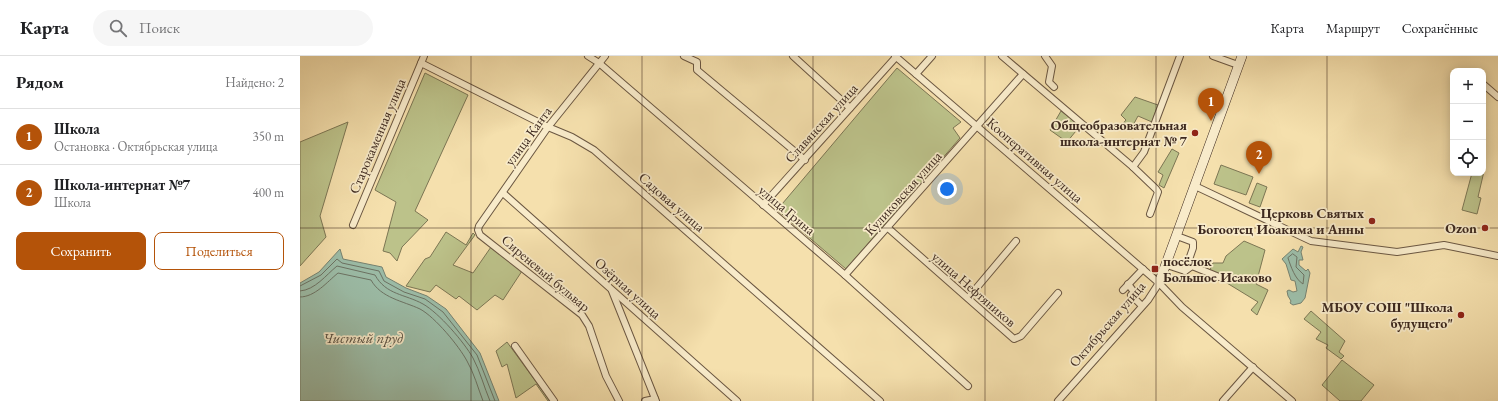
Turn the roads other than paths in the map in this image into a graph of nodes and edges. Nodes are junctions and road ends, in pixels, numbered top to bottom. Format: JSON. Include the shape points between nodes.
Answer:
{"nodes":[{"id":1,"x":424,"y":56,"type":"edge"},
{"id":2,"x":588,"y":56,"type":"edge"},
{"id":3,"x":605,"y":56,"type":"edge"},
{"id":4,"x":684,"y":56,"type":"edge"},
{"id":5,"x":793,"y":56,"type":"edge"},
{"id":6,"x":895,"y":56,"type":"edge"},
{"id":7,"x":932,"y":56,"type":"edge"},
{"id":8,"x":1002,"y":56,"type":"edge"},
{"id":9,"x":1045,"y":56,"type":"edge"},
{"id":10,"x":1180,"y":56,"type":"edge"},
{"id":11,"x":1213,"y":56,"type":"edge"},
{"id":12,"x":1240,"y":60,"type":"edge"},
{"id":13,"x":421,"y":63,"type":"junction"},
{"id":14,"x":599,"y":63,"type":"junction"},
{"id":15,"x":916,"y":74,"type":"junction"},
{"id":16,"x":1023,"y":74,"type":"junction"},
{"id":17,"x":1486,"y":87,"type":"edge"},
{"id":18,"x":1054,"y":88,"type":"dead end"},
{"id":19,"x":1498,"y":97,"type":"edge"},
{"id":20,"x":850,"y":108,"type":"junction"},
{"id":21,"x":548,"y":127,"type":"junction"},
{"id":22,"x":978,"y":127,"type":"junction"},
{"id":23,"x":805,"y":160,"type":"junction"},
{"id":24,"x":1133,"y":167,"type":"junction"},
{"id":25,"x":1196,"y":186,"type":"junction"},
{"id":26,"x":503,"y":193,"type":"junction"},
{"id":27,"x":763,"y":205,"type":"junction"},
{"id":28,"x":1150,"y":214,"type":"dead end"},
{"id":29,"x":353,"y":225,"type":"dead end"},
{"id":30,"x":888,"y":228,"type":"junction"},
{"id":31,"x":480,"y":235,"type":"joint"},
{"id":32,"x":1177,"y":236,"type":"junction"},
{"id":33,"x":1016,"y":240,"type":"dead end"},
{"id":34,"x":1498,"y":256,"type":"edge"},
{"id":35,"x":1167,"y":265,"type":"junction"},
{"id":36,"x":1142,"y":269,"type":"junction"},
{"id":37,"x":1185,"y":271,"type":"junction"},
{"id":38,"x":845,"y":275,"type":"junction"},
{"id":39,"x":1219,"y":277,"type":"dead end"},
{"id":40,"x":1159,"y":283,"type":"junction"},
{"id":41,"x":1128,"y":284,"type":"junction"},
{"id":42,"x":611,"y":290,"type":"junction"},
{"id":43,"x":1123,"y":290,"type":"dead end"},
{"id":44,"x":1058,"y":293,"type":"dead end"},
{"id":45,"x":968,"y":298,"type":"junction"},
{"id":46,"x":1142,"y":306,"type":"junction"},
{"id":47,"x":515,"y":346,"type":"dead end"},
{"id":48,"x":1253,"y":367,"type":"junction"},
{"id":49,"x":968,"y":386,"type":"dead end"},
{"id":50,"x":656,"y":400,"type":"edge"},
{"id":51,"x":734,"y":400,"type":"edge"},
{"id":52,"x":554,"y":401,"type":"edge"},
{"id":53,"x":619,"y":401,"type":"edge"},
{"id":54,"x":645,"y":401,"type":"edge"},
{"id":55,"x":880,"y":401,"type":"edge"},
{"id":56,"x":1058,"y":401,"type":"edge"},
{"id":57,"x":1223,"y":401,"type":"edge"},
{"id":58,"x":1292,"y":401,"type":"edge"}],
"edges":[{"from":1,"to":13,"type":"street","name":"Старокаменная улица"},
{"from":2,"to":14,"type":"street","name":"улица Грина"},
{"from":3,"to":14,"type":"street","name":"улица Канта"},
{"from":4,"to":23,"type":"street","via":[[697,62],[697,70]]},
{"from":5,"to":20,"type":"street"},
{"from":6,"to":15,"type":"street","name":"Кооперативная улица"},
{"from":6,"to":20,"type":"street","name":"Славянская улица"},
{"from":7,"to":15,"type":"street"},
{"from":8,"to":16,"type":"street"},
{"from":9,"to":18,"type":"street","via":[[1052,66],[1049,82]]},
{"from":10,"to":24,"type":"street","via":[[1144,152]]},
{"from":11,"to":12,"type":"street"},
{"from":12,"to":25,"type":"street","name":"Октябрьская улица"},
{"from":13,"to":21,"type":"street","name":"Садовая улица"},
{"from":13,"to":29,"type":"street","name":"Старокаменная улица"},
{"from":14,"to":21,"type":"street","name":"улица Канта"},
{"from":14,"to":27,"type":"street","name":"улица Грина"},
{"from":15,"to":22,"type":"street","name":"Кооперативная улица"},
{"from":16,"to":22,"type":"street","name":"Куликовская улица"},
{"from":16,"to":24,"type":"street"},
{"from":17,"to":19,"type":"street"},
{"from":20,"to":23,"type":"street","name":"Славянская улица"},
{"from":21,"to":26,"type":"street","name":"улица Канта"},
{"from":21,"to":55,"type":"street","name":"Садовая улица","via":[[572,136],[594,150]]},
{"from":22,"to":30,"type":"street","name":"Куликовская улица"},
{"from":22,"to":36,"type":"street","name":"Кооперативная улица"},
{"from":23,"to":27,"type":"street","name":"Славянская улица"},
{"from":24,"to":28,"type":"street","via":[[1158,192]]},
{"from":25,"to":32,"type":"street","name":"Октябрьская улица"},
{"from":25,"to":34,"type":"street","via":[[1311,241],[1397,252],[1444,245]]},
{"from":26,"to":31,"type":"street","name":"улица Канта","via":[[479,226]]},
{"from":26,"to":42,"type":"street","name":"Озёрная улица"},
{"from":27,"to":38,"type":"street","name":"улица Грина"},
{"from":30,"to":38,"type":"street","name":"Куликовская улица"},
{"from":30,"to":45,"type":"street","name":"улица Нефтяников"},
{"from":31,"to":53,"type":"street","name":"Сиреневый бульвар","via":[[582,315],[589,326],[606,376]]},
{"from":32,"to":35,"type":"street","name":"Октябрьская улица"},
{"from":32,"to":37,"type":"street","via":[[1193,242]]},
{"from":33,"to":45,"type":"street"},
{"from":35,"to":37,"type":"street"},
{"from":35,"to":40,"type":"street","name":"Октябрьская улица"},
{"from":36,"to":40,"type":"street","name":"Кооперативная улица"},
{"from":36,"to":41,"type":"street"},
{"from":37,"to":39,"type":"street","via":[[1192,266]]},
{"from":38,"to":49,"type":"street","name":"улица Грина"},
{"from":40,"to":46,"type":"street","name":"Октябрьская улица"},
{"from":40,"to":48,"type":"street","name":"Кооперативная улица","via":[[1182,307]]},
{"from":41,"to":43,"type":"street"},
{"from":41,"to":46,"type":"street","via":[[1134,292],[1131,295]]},
{"from":42,"to":50,"type":"street"},
{"from":42,"to":51,"type":"street","name":"Озёрная улица"},
{"from":44,"to":45,"type":"street","name":"улица Нефтяников","via":[[1021,336],[1014,339]]},
{"from":46,"to":56,"type":"street","name":"Октябрьская улица"},
{"from":47,"to":52,"type":"street"},
{"from":48,"to":57,"type":"street"},
{"from":48,"to":58,"type":"street"},
{"from":50,"to":54,"type":"street"}]}
